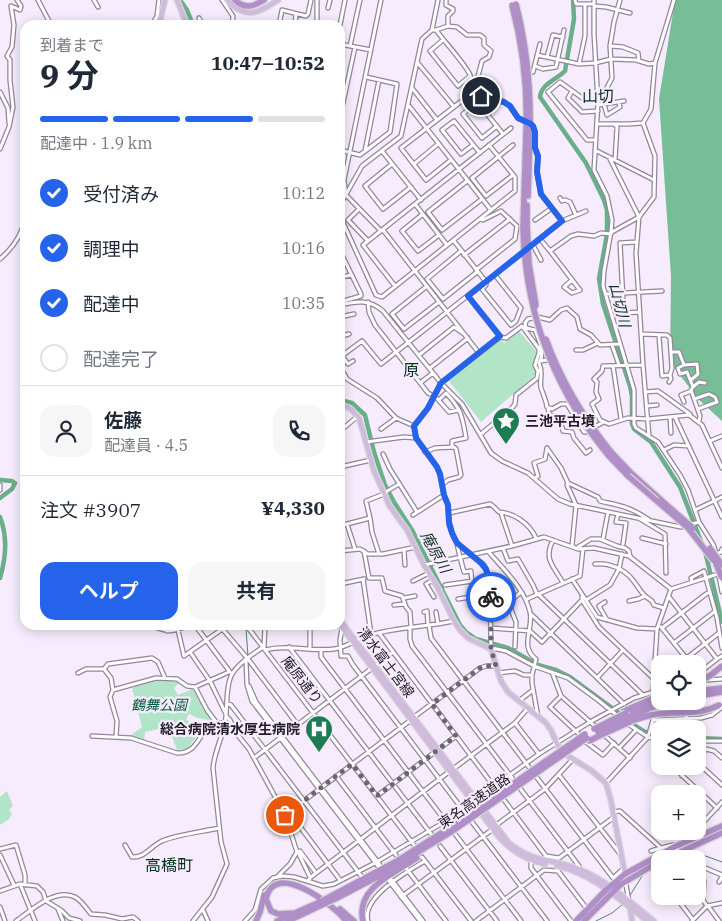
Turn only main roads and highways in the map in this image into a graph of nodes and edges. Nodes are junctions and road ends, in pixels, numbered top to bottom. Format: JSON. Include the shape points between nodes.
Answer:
{"nodes":[{"id":1,"x":165,"y":0,"type":"edge"},
{"id":2,"x":176,"y":0,"type":"edge"},
{"id":3,"x":229,"y":0,"type":"edge"},
{"id":4,"x":237,"y":0,"type":"edge"},
{"id":5,"x":260,"y":0,"type":"edge"},
{"id":6,"x":264,"y":0,"type":"edge"},
{"id":7,"x":274,"y":0,"type":"edge"},
{"id":8,"x":278,"y":0,"type":"edge"},
{"id":9,"x":513,"y":2,"type":"edge"},
{"id":10,"x":248,"y":11,"type":"junction"},
{"id":11,"x":160,"y":20,"type":"edge"},
{"id":12,"x":185,"y":20,"type":"edge"},
{"id":13,"x":345,"y":406,"type":"edge"},
{"id":14,"x":609,"y":453,"type":"junction"},
{"id":15,"x":719,"y":564,"type":"edge"},
{"id":16,"x":720,"y":575,"type":"edge"},
{"id":17,"x":345,"y":627,"type":"edge"},
{"id":18,"x":344,"y":630,"type":"edge"},
{"id":19,"x":355,"y":642,"type":"junction"},
{"id":20,"x":722,"y":666,"type":"edge"},
{"id":21,"x":706,"y":677,"type":"edge"},
{"id":22,"x":722,"y":688,"type":"edge"},
{"id":23,"x":706,"y":690,"type":"edge"},
{"id":24,"x":722,"y":692,"type":"edge"},
{"id":25,"x":706,"y":695,"type":"edge"},
{"id":26,"x":722,"y":703,"type":"edge"},
{"id":27,"x":650,"y":704,"type":"edge"},
{"id":28,"x":626,"y":712,"type":"junction"},
{"id":29,"x":597,"y":731,"type":"junction"},
{"id":30,"x":587,"y":738,"type":"junction"},
{"id":31,"x":722,"y":826,"type":"edge"},
{"id":32,"x":494,"y":827,"type":"junction"},
{"id":33,"x":450,"y":831,"type":"junction"},
{"id":34,"x":721,"y":836,"type":"edge"},
{"id":35,"x":675,"y":848,"type":"junction"},
{"id":36,"x":651,"y":867,"type":"edge"},
{"id":37,"x":625,"y":871,"type":"junction"},
{"id":38,"x":610,"y":890,"type":"junction"},
{"id":39,"x":324,"y":902,"type":"junction"},
{"id":40,"x":629,"y":902,"type":"junction"},
{"id":41,"x":630,"y":908,"type":"junction"},
{"id":42,"x":296,"y":913,"type":"junction"},
{"id":43,"x":256,"y":921,"type":"edge"},
{"id":44,"x":277,"y":921,"type":"edge"},
{"id":45,"x":288,"y":921,"type":"edge"},
{"id":46,"x":346,"y":921,"type":"edge"},
{"id":47,"x":354,"y":921,"type":"edge"},
{"id":48,"x":364,"y":921,"type":"edge"},
{"id":49,"x":576,"y":921,"type":"edge"},
{"id":50,"x":584,"y":921,"type":"edge"},
{"id":51,"x":632,"y":921,"type":"edge"},
{"id":52,"x":647,"y":921,"type":"edge"},
{"id":53,"x":654,"y":921,"type":"edge"}],
"edges":[{"from":1,"to":11,"type":"main road"},
{"from":2,"to":12,"type":"main road"},
{"from":3,"to":10,"type":"main road"},
{"from":4,"to":5,"type":"highway","via":[[249,5]]},
{"from":4,"to":6,"type":"highway","via":[[250,7]]},
{"from":7,"to":10,"type":"main road"},
{"from":8,"to":10,"type":"main road","via":[[258,12]]},
{"from":9,"to":14,"type":"highway","bridge":true,"via":[[528,62],[525,226],[534,294],[549,347],[562,378]]},
{"from":13,"to":37,"type":"main road","via":[[358,416],[384,493],[454,621],[468,638],[492,648],[498,673],[508,692],[551,730],[556,744],[568,756],[606,784]]},
{"from":14,"to":15,"type":"highway","bridge":true,"via":[[628,476],[688,528]]},
{"from":14,"to":15,"type":"highway","bridge":true,"via":[[691,526],[715,553]]},
{"from":15,"to":16,"type":"highway","bridge":true},
{"from":17,"to":19,"type":"main road","name":"清水富士宮線"},
{"from":18,"to":19,"type":"main road","name":"清水富士宮線"},
{"from":19,"to":32,"type":"main road","name":"清水富士宮線"},
{"from":20,"to":21,"type":"highway","bridge":true},
{"from":22,"to":23,"type":"highway"},
{"from":24,"to":25,"type":"highway"},
{"from":26,"to":28,"type":"highway","bridge":true,"via":[[701,712],[652,718]]},
{"from":27,"to":28,"type":"highway","name":"東名高速道路"},
{"from":28,"to":29,"type":"highway","bridge":true},
{"from":28,"to":29,"type":"highway","name":"東名高速道路","bridge":true},
{"from":29,"to":30,"type":"highway","name":"東名高速道路"},
{"from":30,"to":33,"type":"highway","name":"東名高速道路","bridge":true},
{"from":30,"to":33,"type":"highway","name":"東名高速道路","bridge":true},
{"from":31,"to":35,"type":"highway"},
{"from":32,"to":38,"type":"main road","name":"清水富士宮線","via":[[525,855],[589,874]]},
{"from":32,"to":38,"type":"main road","name":"清水富士宮線","via":[[512,850],[531,861],[567,868]]},
{"from":33,"to":39,"type":"highway","name":"東名高速道路","bridge":true,"via":[[392,868]]},
{"from":33,"to":48,"type":"highway","via":[[373,888],[362,904]]},
{"from":34,"to":35,"type":"highway"},
{"from":35,"to":37,"type":"highway"},
{"from":36,"to":38,"type":"highway"},
{"from":37,"to":38,"type":"highway"},
{"from":38,"to":40,"type":"main road","name":"清水富士宮線"},
{"from":38,"to":41,"type":"main road","name":"清水富士宮線"},
{"from":38,"to":49,"type":"highway"},
{"from":38,"to":50,"type":"highway"},
{"from":39,"to":42,"type":"highway","name":"東名高速道路"},
{"from":39,"to":45,"type":"highway","name":"東名高速道路"},
{"from":40,"to":41,"type":"main road"},
{"from":40,"to":53,"type":"main road","name":"清水富士宮線"},
{"from":41,"to":51,"type":"main road"},
{"from":41,"to":52,"type":"main road","name":"清水富士宮線"},
{"from":42,"to":44,"type":"highway","name":"東名高速道路"},
{"from":42,"to":46,"type":"highway","via":[[271,911],[266,899],[271,888],[286,884],[307,890],[330,904]]},
{"from":43,"to":47,"type":"highway","via":[[267,890],[274,883],[281,882],[294,883],[313,891]]}]}
